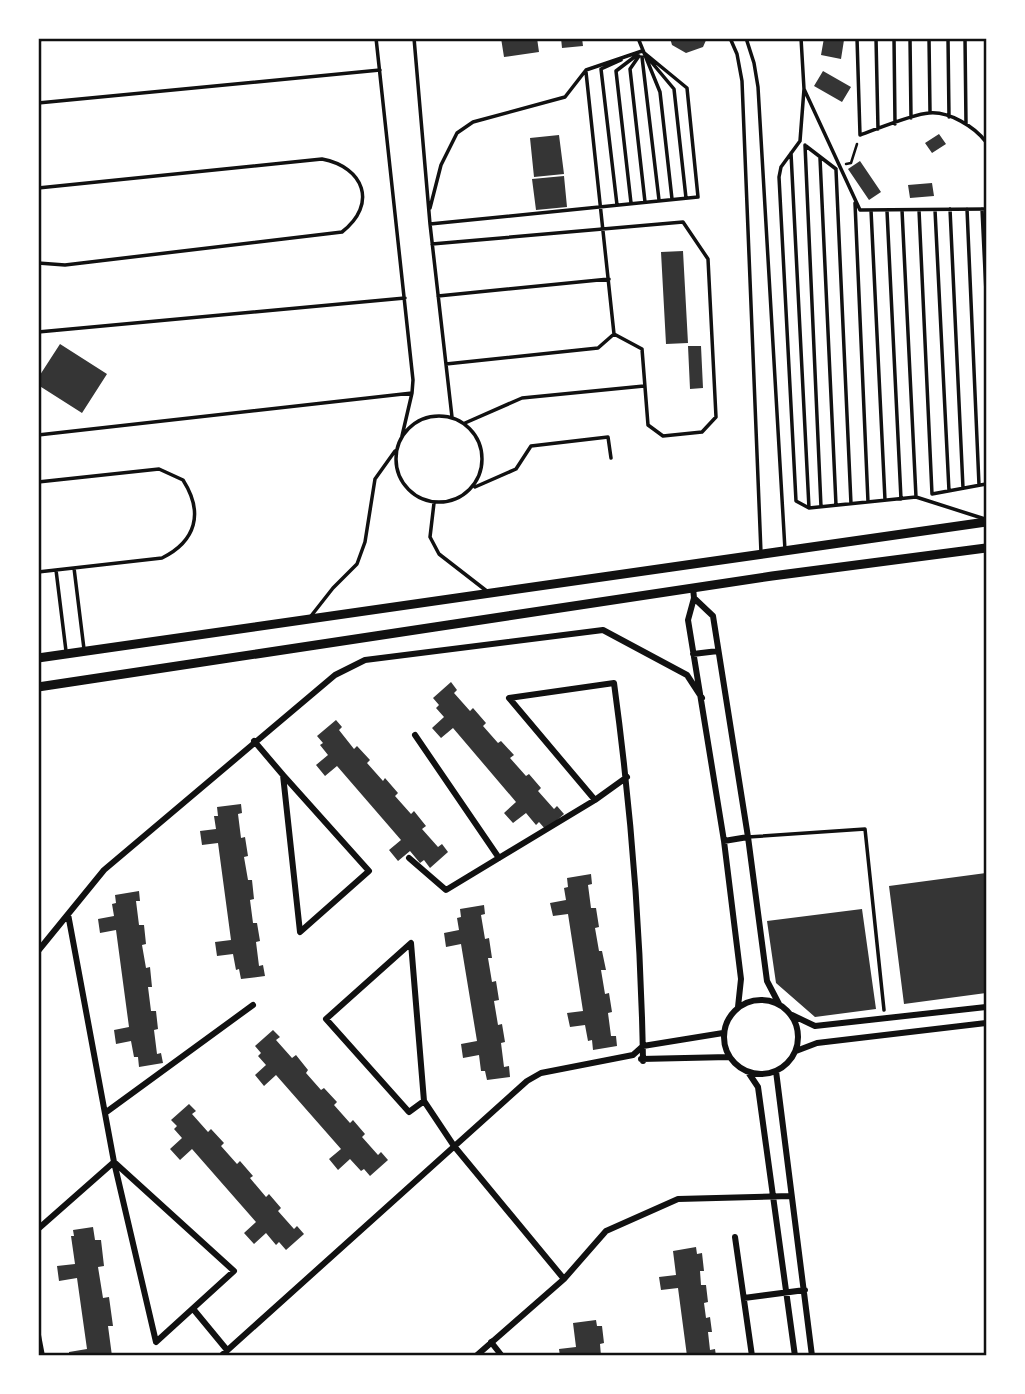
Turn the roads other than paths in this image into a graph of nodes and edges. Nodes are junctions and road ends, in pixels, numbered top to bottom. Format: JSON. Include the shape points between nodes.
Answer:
{"nodes":[{"id":1,"x":48,"y":38,"type":"edge"},
{"id":2,"x":376,"y":38,"type":"edge"},
{"id":3,"x":414,"y":38,"type":"edge"},
{"id":4,"x":638,"y":38,"type":"edge"},
{"id":5,"x":730,"y":38,"type":"edge"},
{"id":6,"x":746,"y":38,"type":"edge"},
{"id":7,"x":800,"y":38,"type":"edge"},
{"id":8,"x":857,"y":38,"type":"edge"},
{"id":9,"x":876,"y":38,"type":"edge"},
{"id":10,"x":894,"y":38,"type":"edge"},
{"id":11,"x":910,"y":38,"type":"edge"},
{"id":12,"x":929,"y":38,"type":"edge"},
{"id":13,"x":948,"y":38,"type":"edge"},
{"id":14,"x":965,"y":38,"type":"edge"},
{"id":15,"x":38,"y":40,"type":"edge"},
{"id":16,"x":642,"y":51,"type":"junction"},
{"id":17,"x":380,"y":70,"type":"junction"},
{"id":18,"x":586,"y":70,"type":"junction"},
{"id":19,"x":804,"y":89,"type":"junction"},
{"id":20,"x":38,"y":103,"type":"edge"},
{"id":21,"x":930,"y":113,"type":"junction"},
{"id":22,"x":949,"y":117,"type":"junction"},
{"id":23,"x":911,"y":118,"type":"junction"},
{"id":24,"x":895,"y":124,"type":"junction"},
{"id":25,"x":966,"y":124,"type":"junction"},
{"id":26,"x":878,"y":129,"type":"junction"},
{"id":27,"x":800,"y":141,"type":"junction"},
{"id":28,"x":986,"y":142,"type":"edge"},
{"id":29,"x":805,"y":145,"type":"junction"},
{"id":30,"x":791,"y":153,"type":"junction"},
{"id":31,"x":821,"y":158,"type":"junction"},
{"id":32,"x":838,"y":168,"type":"junction"},
{"id":33,"x":38,"y":188,"type":"edge"},
{"id":34,"x":686,"y":198,"type":"junction"},
{"id":35,"x":672,"y":199,"type":"junction"},
{"id":36,"x":855,"y":199,"type":"junction"},
{"id":37,"x":659,"y":201,"type":"junction"},
{"id":38,"x":645,"y":202,"type":"junction"},
{"id":39,"x":631,"y":203,"type":"junction"},
{"id":40,"x":617,"y":205,"type":"junction"},
{"id":41,"x":601,"y":206,"type":"junction"},
{"id":42,"x":935,"y":209,"type":"junction"},
{"id":43,"x":950,"y":209,"type":"junction"},
{"id":44,"x":967,"y":209,"type":"junction"},
{"id":45,"x":984,"y":209,"type":"edge"},
{"id":46,"x":871,"y":210,"type":"junction"},
{"id":47,"x":887,"y":210,"type":"junction"},
{"id":48,"x":902,"y":210,"type":"junction"},
{"id":49,"x":919,"y":210,"type":"junction"},
{"id":50,"x":429,"y":211,"type":"junction"},
{"id":51,"x":430,"y":224,"type":"junction"},
{"id":52,"x":603,"y":229,"type":"junction"},
{"id":53,"x":432,"y":244,"type":"junction"},
{"id":54,"x":38,"y":263,"type":"edge"},
{"id":55,"x":609,"y":279,"type":"junction"},
{"id":56,"x":986,"y":292,"type":"edge"},
{"id":57,"x":438,"y":296,"type":"junction"},
{"id":58,"x":405,"y":298,"type":"junction"},
{"id":59,"x":38,"y":332,"type":"edge"},
{"id":60,"x":614,"y":334,"type":"junction"},
{"id":61,"x":446,"y":364,"type":"junction"},
{"id":62,"x":644,"y":386,"type":"junction"},
{"id":63,"x":412,"y":393,"type":"junction"},
{"id":64,"x":452,"y":417,"type":"junction"},
{"id":65,"x":465,"y":424,"type":"junction"},
{"id":66,"x":38,"y":435,"type":"edge"},
{"id":67,"x":402,"y":436,"type":"junction"},
{"id":68,"x":397,"y":450,"type":"junction"},
{"id":69,"x":611,"y":458,"type":"dead end"},
{"id":70,"x":38,"y":482,"type":"edge"},
{"id":71,"x":986,"y":484,"type":"edge"},
{"id":72,"x":979,"y":485,"type":"junction"},
{"id":73,"x":472,"y":488,"type":"junction"},
{"id":74,"x":963,"y":488,"type":"junction"},
{"id":75,"x":949,"y":491,"type":"junction"},
{"id":76,"x":916,"y":497,"type":"junction"},
{"id":77,"x":901,"y":499,"type":"junction"},
{"id":78,"x":885,"y":500,"type":"junction"},
{"id":79,"x":868,"y":502,"type":"junction"},
{"id":80,"x":434,"y":503,"type":"junction"},
{"id":81,"x":851,"y":504,"type":"junction"},
{"id":82,"x":835,"y":505,"type":"junction"},
{"id":83,"x":821,"y":507,"type":"junction"},
{"id":84,"x":809,"y":508,"type":"junction"},
{"id":85,"x":986,"y":521,"type":"edge"},
{"id":86,"x":986,"y":548,"type":"edge"},
{"id":87,"x":785,"y":552,"type":"junction"},
{"id":88,"x":761,"y":555,"type":"junction"},
{"id":89,"x":74,"y":568,"type":"junction"},
{"id":90,"x":56,"y":570,"type":"junction"},
{"id":91,"x":38,"y":572,"type":"edge"},
{"id":92,"x":490,"y":593,"type":"junction"},
{"id":93,"x":693,"y":593,"type":"junction"},
{"id":94,"x":309,"y":618,"type":"junction"},
{"id":95,"x":85,"y":651,"type":"junction"},
{"id":96,"x":718,"y":651,"type":"junction"},
{"id":97,"x":66,"y":654,"type":"junction"},
{"id":98,"x":693,"y":654,"type":"junction"},
{"id":99,"x":38,"y":658,"type":"edge"},
{"id":100,"x":38,"y":687,"type":"edge"},
{"id":101,"x":702,"y":698,"type":"junction"},
{"id":102,"x":415,"y":736,"type":"dead end"},
{"id":103,"x":254,"y":741,"type":"junction"},
{"id":104,"x":283,"y":775,"type":"junction"},
{"id":105,"x":627,"y":777,"type":"junction"},
{"id":106,"x":595,"y":800,"type":"junction"},
{"id":107,"x":748,"y":837,"type":"junction"},
{"id":108,"x":723,"y":842,"type":"junction"},
{"id":109,"x":409,"y":858,"type":"dead end"},
{"id":110,"x":499,"y":858,"type":"junction"},
{"id":111,"x":68,"y":914,"type":"junction"},
{"id":112,"x":38,"y":951,"type":"edge"},
{"id":113,"x":779,"y":1004,"type":"junction"},
{"id":114,"x":253,"y":1005,"type":"dead end"},
{"id":115,"x":738,"y":1007,"type":"junction"},
{"id":116,"x":986,"y":1007,"type":"edge"},
{"id":117,"x":884,"y":1010,"type":"dead end"},
{"id":118,"x":790,"y":1014,"type":"junction"},
{"id":119,"x":986,"y":1023,"type":"edge"},
{"id":120,"x":723,"y":1033,"type":"junction"},
{"id":121,"x":643,"y":1046,"type":"junction"},
{"id":122,"x":796,"y":1051,"type":"junction"},
{"id":123,"x":634,"y":1055,"type":"junction"},
{"id":124,"x":729,"y":1057,"type":"junction"},
{"id":125,"x":643,"y":1061,"type":"junction"},
{"id":126,"x":776,"y":1071,"type":"junction"},
{"id":127,"x":748,"y":1072,"type":"junction"},
{"id":128,"x":424,"y":1101,"type":"junction"},
{"id":129,"x":105,"y":1113,"type":"junction"},
{"id":130,"x":454,"y":1146,"type":"junction"},
{"id":131,"x":114,"y":1162,"type":"junction"},
{"id":132,"x":791,"y":1196,"type":"junction"},
{"id":133,"x":771,"y":1197,"type":"junction"},
{"id":134,"x":38,"y":1229,"type":"edge"},
{"id":135,"x":735,"y":1237,"type":"dead end"},
{"id":136,"x":564,"y":1279,"type":"junction"},
{"id":137,"x":805,"y":1290,"type":"junction"},
{"id":138,"x":785,"y":1292,"type":"junction"},
{"id":139,"x":744,"y":1298,"type":"junction"},
{"id":140,"x":194,"y":1310,"type":"junction"},
{"id":141,"x":38,"y":1335,"type":"edge"},
{"id":142,"x":491,"y":1342,"type":"junction"},
{"id":143,"x":224,"y":1353,"type":"edge"},
{"id":144,"x":42,"y":1356,"type":"edge"},
{"id":145,"x":476,"y":1356,"type":"edge"},
{"id":146,"x":502,"y":1356,"type":"edge"},
{"id":147,"x":752,"y":1356,"type":"edge"},
{"id":148,"x":794,"y":1356,"type":"edge"},
{"id":149,"x":812,"y":1356,"type":"edge"}],
"edges":[{"from":1,"to":15,"type":"lane"},
{"from":2,"to":17,"type":"lane"},
{"from":3,"to":50,"type":"lane"},
{"from":4,"to":16,"type":"lane"},
{"from":5,"to":88,"type":"lane","via":[[742,81]]},
{"from":6,"to":87,"type":"lane","via":[[758,87]]},
{"from":7,"to":19,"type":"lane"},
{"from":8,"to":26,"type":"lane","via":[[860,135]]},
{"from":9,"to":26,"type":"lane"},
{"from":10,"to":24,"type":"lane"},
{"from":11,"to":23,"type":"lane"},
{"from":12,"to":21,"type":"lane"},
{"from":13,"to":22,"type":"lane"},
{"from":14,"to":25,"type":"lane"},
{"from":16,"to":18,"type":"lane"},
{"from":16,"to":34,"type":"lane","via":[[674,89]]},
{"from":16,"to":34,"type":"lane","via":[[687,88],[698,197]]},
{"from":16,"to":35,"type":"lane","via":[[660,92]]},
{"from":16,"to":37,"type":"lane"},
{"from":16,"to":38,"type":"lane","via":[[630,69]]},
{"from":16,"to":39,"type":"lane","via":[[616,71]]},
{"from":16,"to":40,"type":"lane","via":[[601,69]]},
{"from":17,"to":20,"type":"lane"},
{"from":17,"to":58,"type":"lane"},
{"from":18,"to":41,"type":"lane"},
{"from":18,"to":50,"type":"lane","via":[[565,97],[473,122],[457,133],[441,165]]},
{"from":19,"to":27,"type":"lane"},
{"from":19,"to":32,"type":"lane"},
{"from":21,"to":22,"type":"lane"},
{"from":21,"to":23,"type":"lane"},
{"from":22,"to":25,"type":"lane"},
{"from":23,"to":24,"type":"lane"},
{"from":24,"to":26,"type":"lane"},
{"from":25,"to":28,"type":"lane"},
{"from":27,"to":29,"type":"lane"},
{"from":27,"to":30,"type":"lane"},
{"from":29,"to":31,"type":"lane"},
{"from":29,"to":83,"type":"lane"},
{"from":30,"to":84,"type":"lane"},
{"from":30,"to":84,"type":"lane","via":[[779,177],[796,501]]},
{"from":31,"to":32,"type":"lane"},
{"from":31,"to":82,"type":"lane"},
{"from":32,"to":36,"type":"lane"},
{"from":32,"to":81,"type":"lane"},
{"from":33,"to":54,"type":"lane","via":[[322,159],[351,170],[364,198],[359,214],[342,232],[65,265]]},
{"from":34,"to":35,"type":"lane"},
{"from":35,"to":37,"type":"lane"},
{"from":36,"to":46,"type":"lane","via":[[860,210]]},
{"from":36,"to":79,"type":"lane"},
{"from":37,"to":38,"type":"lane"},
{"from":38,"to":39,"type":"lane"},
{"from":39,"to":40,"type":"lane"},
{"from":40,"to":41,"type":"lane"},
{"from":41,"to":51,"type":"lane"},
{"from":41,"to":52,"type":"lane"},
{"from":42,"to":43,"type":"lane"},
{"from":42,"to":49,"type":"lane"},
{"from":42,"to":75,"type":"lane"},
{"from":43,"to":44,"type":"lane"},
{"from":43,"to":74,"type":"lane"},
{"from":44,"to":45,"type":"lane"},
{"from":44,"to":72,"type":"lane"},
{"from":45,"to":56,"type":"lane"},
{"from":46,"to":47,"type":"lane"},
{"from":46,"to":78,"type":"lane"},
{"from":47,"to":48,"type":"lane"},
{"from":47,"to":77,"type":"lane"},
{"from":48,"to":49,"type":"lane"},
{"from":48,"to":76,"type":"lane"},
{"from":49,"to":75,"type":"lane","via":[[932,494]]},
{"from":50,"to":51,"type":"lane"},
{"from":51,"to":53,"type":"lane"},
{"from":52,"to":53,"type":"lane"},
{"from":52,"to":55,"type":"lane"},
{"from":52,"to":62,"type":"lane","via":[[683,222],[708,259],[716,417],[702,432],[663,436],[648,425]]},
{"from":53,"to":57,"type":"lane"},
{"from":55,"to":57,"type":"lane"},
{"from":55,"to":60,"type":"lane"},
{"from":57,"to":61,"type":"lane"},
{"from":58,"to":59,"type":"lane"},
{"from":58,"to":63,"type":"lane"},
{"from":60,"to":61,"type":"lane","via":[[598,348]]},
{"from":60,"to":62,"type":"lane","via":[[642,349]]},
{"from":61,"to":64,"type":"lane"},
{"from":62,"to":65,"type":"lane","via":[[522,398]]},
{"from":63,"to":66,"type":"lane"},
{"from":63,"to":67,"type":"lane"},
{"from":64,"to":65,"type":"lane"},
{"from":64,"to":67,"type":"lane","via":[[424,418]]},
{"from":65,"to":73,"type":"lane","via":[[475,434],[483,461]]},
{"from":67,"to":68,"type":"lane"},
{"from":68,"to":80,"type":"lane","via":[[396,464],[408,490]]},
{"from":68,"to":94,"type":"lane","via":[[375,479],[357,564]]},
{"from":69,"to":73,"type":"lane","via":[[608,437],[531,446],[516,469]]},
{"from":70,"to":89,"type":"lane","via":[[159,470],[183,480],[189,489],[194,502],[191,535],[174,552],[162,558]]},
{"from":71,"to":72,"type":"lane"},
{"from":72,"to":74,"type":"lane"},
{"from":73,"to":80,"type":"lane","via":[[461,497]]},
{"from":74,"to":75,"type":"lane"},
{"from":76,"to":77,"type":"lane"},
{"from":76,"to":85,"type":"lane"},
{"from":77,"to":78,"type":"lane"},
{"from":78,"to":79,"type":"lane"},
{"from":79,"to":81,"type":"lane"},
{"from":80,"to":92,"type":"lane","via":[[430,537],[439,554]]},
{"from":81,"to":82,"type":"lane"},
{"from":82,"to":83,"type":"lane"},
{"from":83,"to":84,"type":"lane"},
{"from":85,"to":87,"type":"main road"},
{"from":86,"to":93,"type":"main road"},
{"from":87,"to":88,"type":"main road"},
{"from":88,"to":92,"type":"main road"},
{"from":89,"to":90,"type":"lane"},
{"from":89,"to":95,"type":"lane"},
{"from":90,"to":91,"type":"lane"},
{"from":90,"to":97,"type":"lane"},
{"from":92,"to":94,"type":"main road"},
{"from":93,"to":96,"type":"street","via":[[713,616]]},
{"from":93,"to":98,"type":"street","via":[[688,620]]},
{"from":93,"to":100,"type":"main road"},
{"from":94,"to":95,"type":"main road"},
{"from":95,"to":97,"type":"main road"},
{"from":96,"to":98,"type":"street"},
{"from":96,"to":107,"type":"street"},
{"from":97,"to":99,"type":"main road"},
{"from":98,"to":101,"type":"street"},
{"from":101,"to":103,"type":"street","via":[[687,675],[603,631],[365,660],[335,674]]},
{"from":101,"to":108,"type":"street"},
{"from":102,"to":110,"type":"street"},
{"from":103,"to":104,"type":"street"},
{"from":103,"to":111,"type":"street","via":[[104,870]]},
{"from":104,"to":104,"type":"street","via":[[369,871],[300,932],[290,840]]},
{"from":105,"to":106,"type":"street"},
{"from":105,"to":106,"type":"street","via":[[614,682],[509,698]]},
{"from":105,"to":121,"type":"street"},
{"from":106,"to":110,"type":"street"},
{"from":107,"to":108,"type":"street"},
{"from":107,"to":113,"type":"street","via":[[766,981]]},
{"from":107,"to":117,"type":"lane","via":[[865,830]]},
{"from":108,"to":115,"type":"street","via":[[741,979]]},
{"from":109,"to":110,"type":"street","via":[[446,890]]},
{"from":111,"to":112,"type":"street"},
{"from":111,"to":129,"type":"street"},
{"from":113,"to":115,"type":"street","via":[[755,1000]]},
{"from":113,"to":118,"type":"street"},
{"from":114,"to":129,"type":"street"},
{"from":115,"to":120,"type":"street"},
{"from":116,"to":118,"type":"street","via":[[815,1026]]},
{"from":118,"to":122,"type":"street","via":[[798,1031]]},
{"from":119,"to":122,"type":"street","via":[[817,1043]]},
{"from":120,"to":121,"type":"street"},
{"from":120,"to":124,"type":"street"},
{"from":121,"to":123,"type":"street"},
{"from":121,"to":125,"type":"street"},
{"from":122,"to":126,"type":"street"},
{"from":123,"to":125,"type":"street"},
{"from":123,"to":130,"type":"street","via":[[541,1073]]},
{"from":124,"to":125,"type":"street"},
{"from":124,"to":127,"type":"street"},
{"from":126,"to":127,"type":"street"},
{"from":126,"to":132,"type":"street"},
{"from":127,"to":133,"type":"street","via":[[758,1087]]},
{"from":128,"to":128,"type":"street","via":[[409,1112],[326,1019],[411,943]]},
{"from":128,"to":130,"type":"street"},
{"from":129,"to":131,"type":"street"},
{"from":130,"to":136,"type":"street"},
{"from":130,"to":143,"type":"street"},
{"from":131,"to":134,"type":"street"},
{"from":131,"to":140,"type":"street","via":[[234,1271]]},
{"from":131,"to":140,"type":"street","via":[[156,1342]]},
{"from":132,"to":133,"type":"street"},
{"from":132,"to":137,"type":"street"},
{"from":133,"to":136,"type":"street","via":[[678,1199],[606,1231]]},
{"from":133,"to":138,"type":"street"},
{"from":135,"to":139,"type":"street"},
{"from":136,"to":142,"type":"street"},
{"from":137,"to":138,"type":"street"},
{"from":137,"to":149,"type":"street"},
{"from":138,"to":139,"type":"street"},
{"from":138,"to":148,"type":"street"},
{"from":139,"to":147,"type":"street"},
{"from":140,"to":143,"type":"street"},
{"from":141,"to":144,"type":"street"},
{"from":142,"to":145,"type":"street"},
{"from":142,"to":146,"type":"street"}]}
